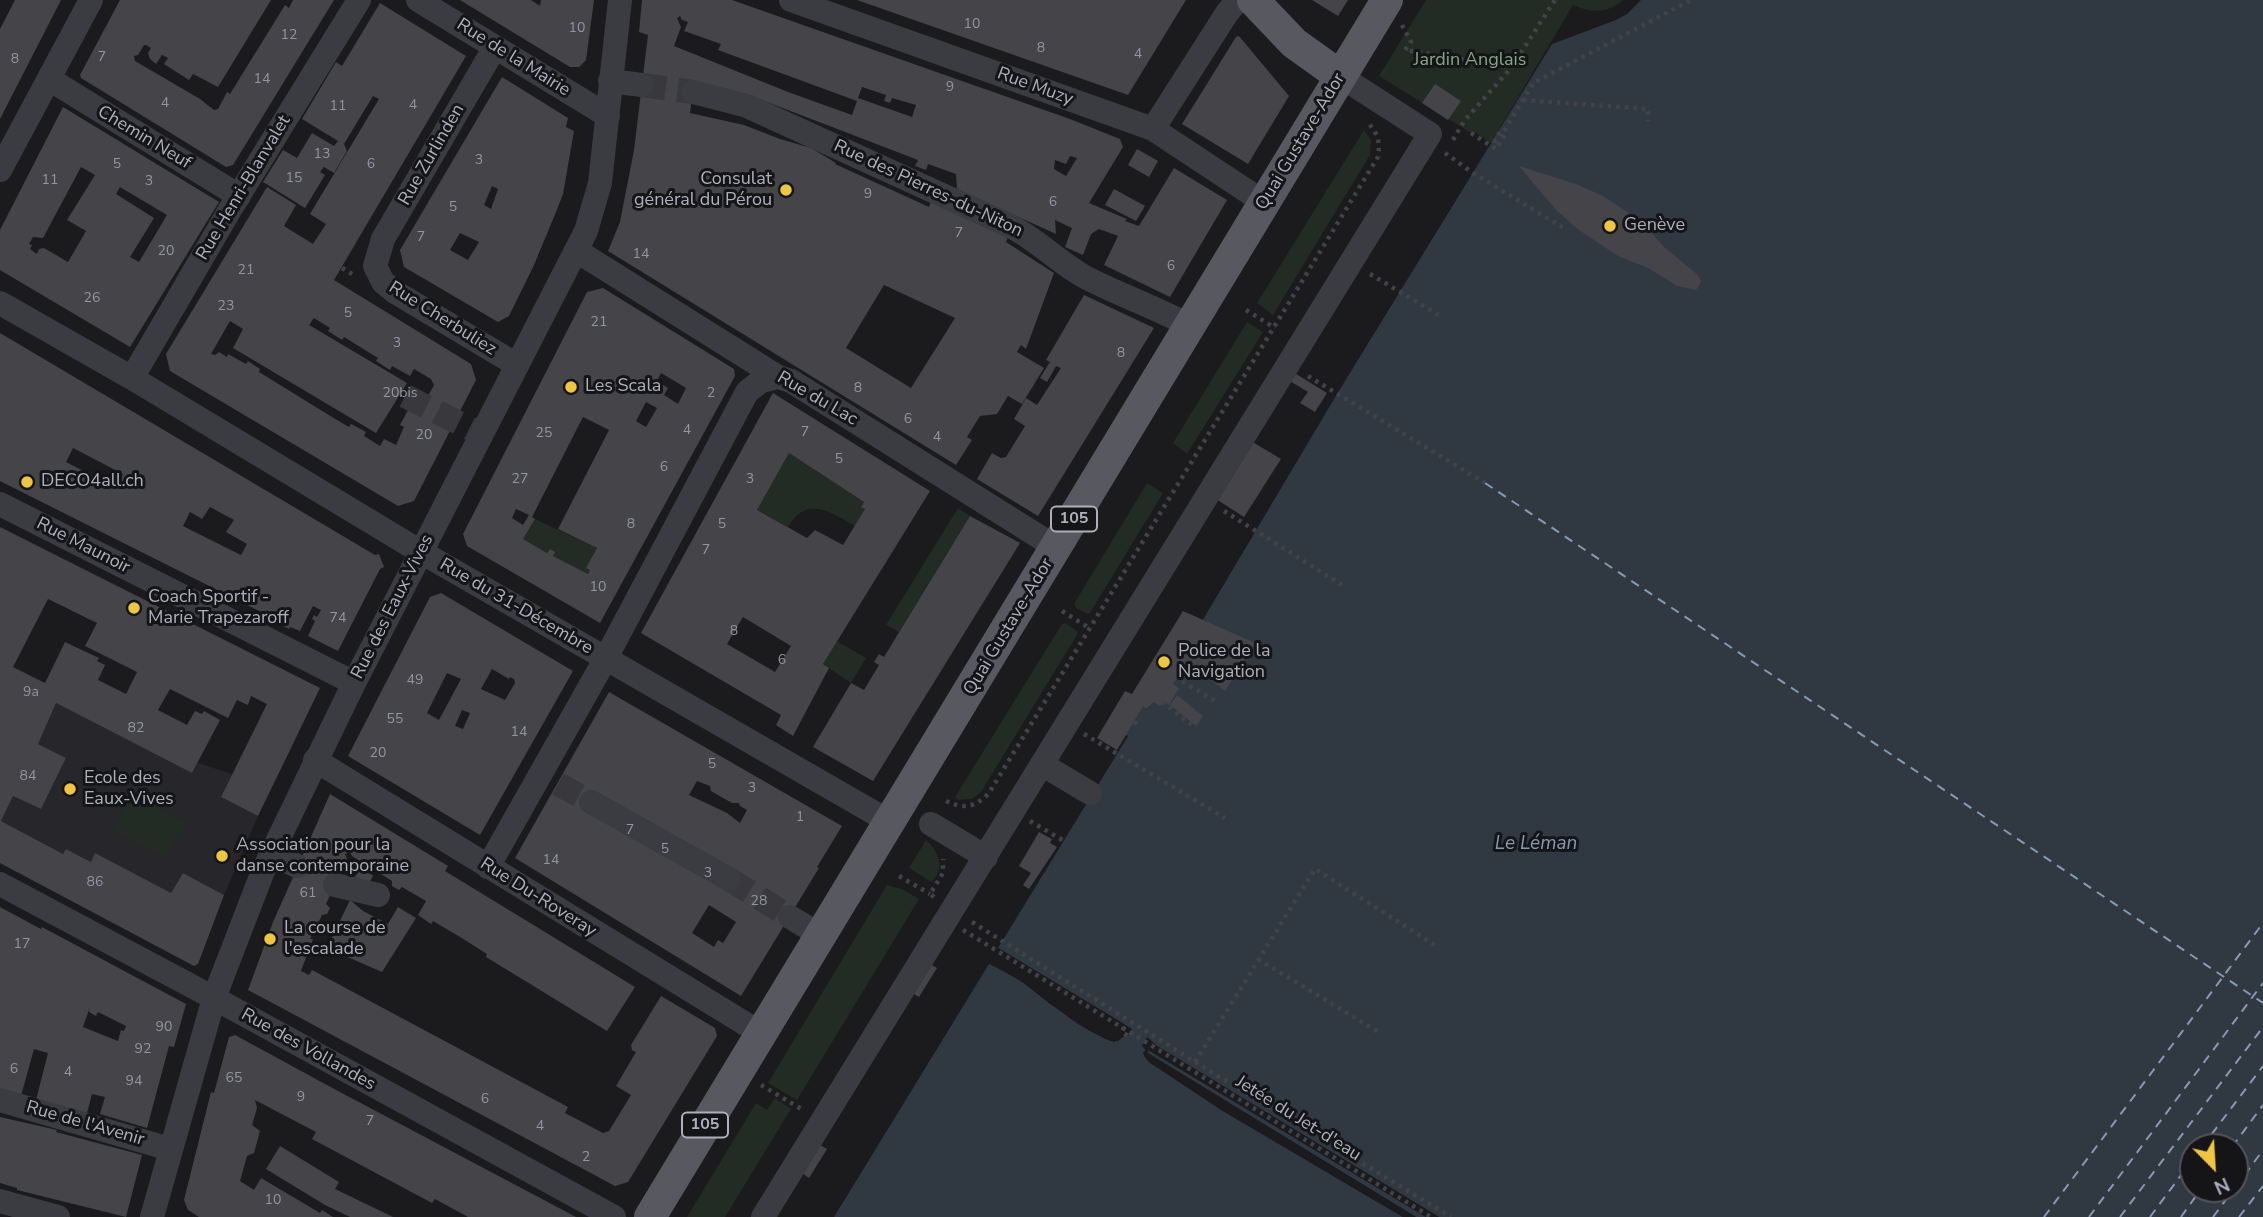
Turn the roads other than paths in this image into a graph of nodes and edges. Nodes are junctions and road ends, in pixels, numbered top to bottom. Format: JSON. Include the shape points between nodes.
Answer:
{"nodes":[{"id":1,"x":90,"y":0,"type":"edge"},
{"id":2,"x":359,"y":0,"type":"edge"},
{"id":3,"x":418,"y":0,"type":"edge"},
{"id":4,"x":620,"y":0,"type":"edge"},
{"id":5,"x":791,"y":0,"type":"edge"},
{"id":6,"x":1238,"y":0,"type":"edge"},
{"id":7,"x":1253,"y":0,"type":"edge"},
{"id":8,"x":1395,"y":12,"type":"edge"},
{"id":9,"x":495,"y":47,"type":"junction"},
{"id":10,"x":1340,"y":76,"type":"junction"},
{"id":11,"x":49,"y":79,"type":"junction"},
{"id":12,"x":610,"y":81,"type":"junction"},
{"id":13,"x":642,"y":85,"type":"tunnel mouth"},
{"id":14,"x":693,"y":92,"type":"tunnel mouth"},
{"id":15,"x":608,"y":116,"type":"junction"},
{"id":16,"x":1153,"y":129,"type":"junction"},
{"id":17,"x":0,"y":170,"type":"edge"},
{"id":18,"x":239,"y":196,"type":"junction"},
{"id":19,"x":1265,"y":202,"type":"junction"},
{"id":20,"x":577,"y":251,"type":"junction"},
{"id":21,"x":363,"y":270,"type":"joint"},
{"id":22,"x":0,"y":303,"type":"edge"},
{"id":23,"x":1190,"y":326,"type":"junction"},
{"id":24,"x":517,"y":365,"type":"junction"},
{"id":25,"x":778,"y":377,"type":"junction"},
{"id":26,"x":132,"y":378,"type":"junction"},
{"id":27,"x":0,"y":505,"type":"edge"},
{"id":28,"x":1057,"y":548,"type":"junction"},
{"id":29,"x":421,"y":552,"type":"junction"},
{"id":30,"x":606,"y":658,"type":"junction"},
{"id":31,"x":354,"y":683,"type":"junction"},
{"id":32,"x":315,"y":760,"type":"junction"},
{"id":33,"x":1043,"y":765,"type":"junction"},
{"id":34,"x":1090,"y":793,"type":"dead end"},
{"id":35,"x":591,"y":802,"type":"tunnel mouth"},
{"id":36,"x":890,"y":822,"type":"junction"},
{"id":37,"x":931,"y":824,"type":"dead end"},
{"id":38,"x":271,"y":854,"type":"junction"},
{"id":39,"x":986,"y":857,"type":"junction"},
{"id":40,"x":297,"y":866,"type":"dead end"},
{"id":41,"x":488,"y":867,"type":"junction"},
{"id":42,"x":729,"y":879,"type":"tunnel mouth"},
{"id":43,"x":0,"y":884,"type":"edge"},
{"id":44,"x":335,"y":884,"type":"dead end"},
{"id":45,"x":378,"y":895,"type":"dead end"},
{"id":46,"x":790,"y":917,"type":"tunnel mouth"},
{"id":47,"x":820,"y":935,"type":"junction"},
{"id":48,"x":214,"y":998,"type":"junction"},
{"id":49,"x":762,"y":1034,"type":"junction"},
{"id":50,"x":0,"y":1100,"type":"edge"},
{"id":51,"x":170,"y":1149,"type":"junction"},
{"id":52,"x":0,"y":1202,"type":"edge"},
{"id":53,"x":58,"y":1217,"type":"edge"},
{"id":54,"x":152,"y":1217,"type":"edge"},
{"id":55,"x":614,"y":1217,"type":"edge"},
{"id":56,"x":650,"y":1217,"type":"edge"},
{"id":57,"x":763,"y":1217,"type":"edge"}],
"edges":[{"from":1,"to":11,"type":"street"},
{"from":2,"to":18,"type":"street","name":"Rue Henri-Blanvalet"},
{"from":3,"to":9,"type":"street","name":"Rue de la Mairie"},
{"from":4,"to":12,"type":"street","name":"Rue des Eaux-Vives"},
{"from":5,"to":16,"type":"street","name":"Rue Muzy"},
{"from":6,"to":16,"type":"street"},
{"from":7,"to":10,"type":"main road","via":[[1294,43]]},
{"from":8,"to":10,"type":"main road","name":"Quai Gustave-Ador","number":"105"},
{"from":9,"to":15,"type":"street","name":"Rue de la Mairie"},
{"from":9,"to":21,"type":"street","name":"Rue Zurlinden"},
{"from":10,"to":19,"type":"main road","name":"Quai Gustave-Ador","number":"105"},
{"from":10,"to":33,"type":"street","via":[[1430,134]]},
{"from":11,"to":17,"type":"street"},
{"from":11,"to":18,"type":"street","name":"Chemin Neuf"},
{"from":12,"to":13,"type":"street"},
{"from":12,"to":15,"type":"street","name":"Rue des Eaux-Vives"},
{"from":14,"to":23,"type":"street","name":"Rue des Pierres-du-Niton","via":[[747,106],[1012,227],[1083,275]]},
{"from":15,"to":20,"type":"street","name":"Rue des Eaux-Vives","via":[[595,206]]},
{"from":16,"to":19,"type":"street","name":"Rue Muzy"},
{"from":18,"to":26,"type":"street","name":"Rue Henri-Blanvalet"},
{"from":19,"to":23,"type":"main road","name":"Quai Gustave-Ador","number":"105"},
{"from":20,"to":24,"type":"street","name":"Rue des Eaux-Vives"},
{"from":20,"to":25,"type":"street","name":"Rue du Lac"},
{"from":21,"to":24,"type":"street","name":"Rue Cherbuliez"},
{"from":22,"to":26,"type":"street","name":"Rue du 31-Décembre"},
{"from":23,"to":28,"type":"main road","name":"Quai Gustave-Ador","number":"105"},
{"from":24,"to":29,"type":"street","name":"Rue des Eaux-Vives"},
{"from":25,"to":28,"type":"street","name":"Rue du Lac"},
{"from":25,"to":30,"type":"street","via":[[761,381],[747,393]]},
{"from":26,"to":29,"type":"street","name":"Rue du 31-Décembre"},
{"from":27,"to":31,"type":"street","name":"Rue Maunoir"},
{"from":28,"to":36,"type":"main road","name":"Quai Gustave-Ador","number":"105"},
{"from":29,"to":30,"type":"street","name":"Rue du 31-Décembre"},
{"from":29,"to":31,"type":"street","name":"Rue des Eaux-Vives"},
{"from":30,"to":36,"type":"street","name":"Rue du 31-Décembre"},
{"from":30,"to":41,"type":"street","via":[[549,779]]},
{"from":31,"to":32,"type":"street","name":"Rue des Eaux-Vives"},
{"from":32,"to":38,"type":"street","name":"Rue des Eaux-Vives"},
{"from":32,"to":41,"type":"street","name":"Rue Du-Roveray"},
{"from":33,"to":34,"type":"street"},
{"from":33,"to":39,"type":"street"},
{"from":35,"to":42,"type":"street"},
{"from":36,"to":47,"type":"main road","name":"Quai Gustave-Ador","number":"105"},
{"from":37,"to":39,"type":"street"},
{"from":38,"to":40,"type":"street"},
{"from":38,"to":48,"type":"street","name":"Rue des Eaux-Vives"},
{"from":39,"to":57,"type":"street"},
{"from":41,"to":49,"type":"street","name":"Rue Du-Roveray"},
{"from":43,"to":48,"type":"street","name":"Rue des Vollandes"},
{"from":44,"to":45,"type":"street"},
{"from":46,"to":47,"type":"street"},
{"from":47,"to":49,"type":"main road","name":"Quai Gustave-Ador","number":"105"},
{"from":48,"to":51,"type":"street","name":"Rue des Eaux-Vives"},
{"from":48,"to":55,"type":"street","name":"Rue des Vollandes"},
{"from":49,"to":56,"type":"main road","name":"Quai Gustave-Ador","number":"105"},
{"from":50,"to":51,"type":"street","name":"Rue de l'Avenir"},
{"from":51,"to":54,"type":"street","name":"Rue des Eaux-Vives"},
{"from":52,"to":53,"type":"street"}]}
